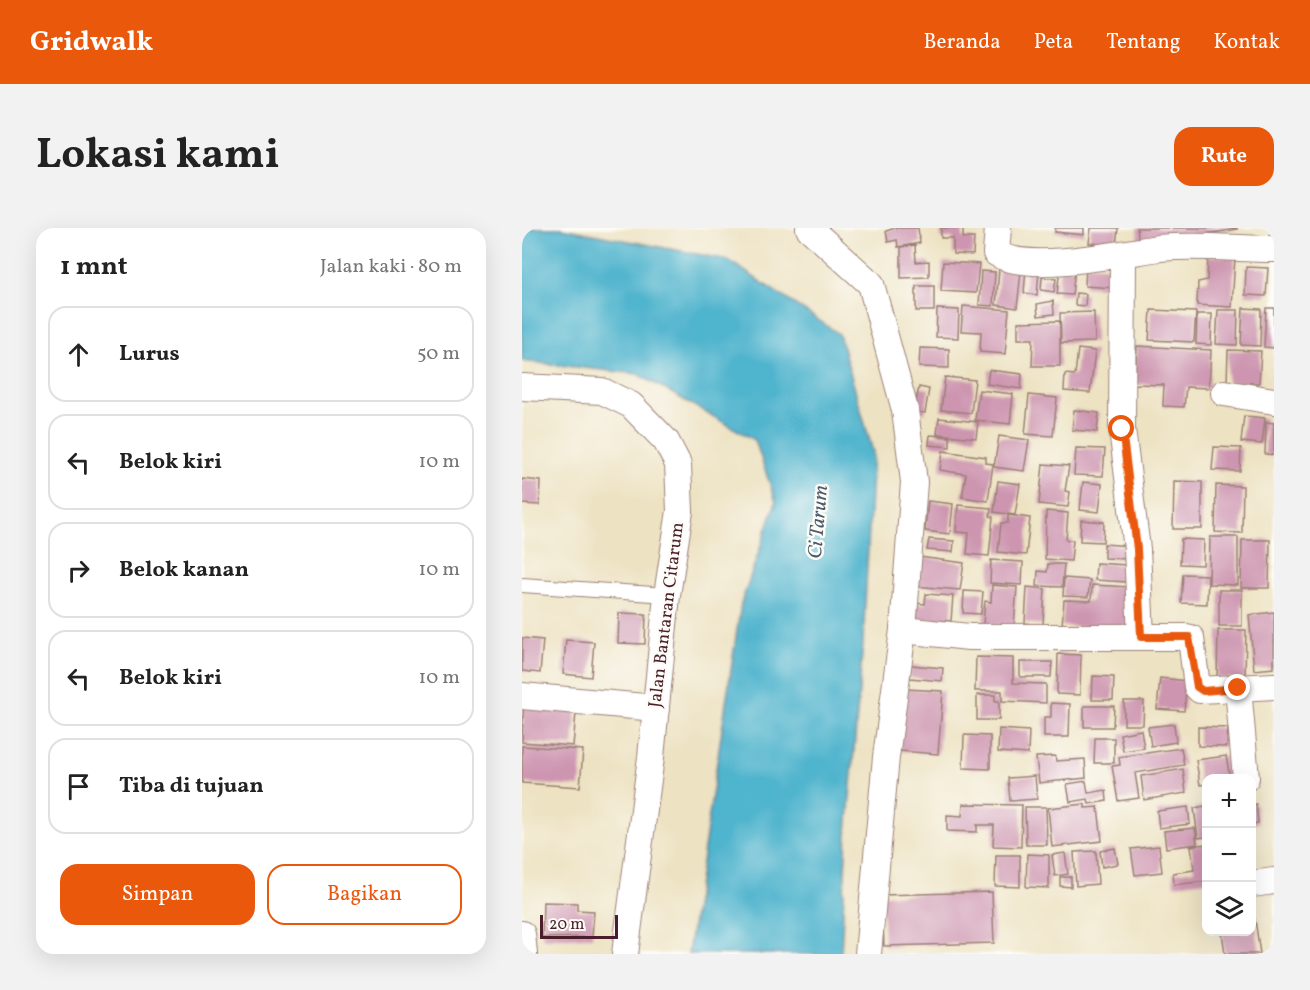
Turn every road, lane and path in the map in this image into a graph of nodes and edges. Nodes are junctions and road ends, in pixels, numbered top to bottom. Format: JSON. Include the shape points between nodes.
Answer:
{"nodes":[{"id":1,"x":809,"y":228,"type":"edge"},
{"id":2,"x":998,"y":228,"type":"edge"},
{"id":3,"x":1274,"y":249,"type":"edge"},
{"id":4,"x":1123,"y":256,"type":"junction"},
{"id":5,"x":522,"y":387,"type":"edge"},
{"id":6,"x":1224,"y":393,"type":"dead end"},
{"id":7,"x":1274,"y":401,"type":"edge"},
{"id":8,"x":522,"y":585,"type":"edge"},
{"id":9,"x":667,"y":595,"type":"junction"},
{"id":10,"x":903,"y":630,"type":"junction"},
{"id":11,"x":1141,"y":637,"type":"junction"},
{"id":12,"x":1274,"y":686,"type":"edge"},
{"id":13,"x":1238,"y":688,"type":"junction"},
{"id":14,"x":522,"y":696,"type":"edge"},
{"id":15,"x":656,"y":708,"type":"junction"},
{"id":16,"x":1246,"y":774,"type":"edge"},
{"id":17,"x":1274,"y":881,"type":"edge"},
{"id":18,"x":1256,"y":883,"type":"edge"},
{"id":19,"x":522,"y":934,"type":"edge"},
{"id":20,"x":524,"y":954,"type":"edge"},
{"id":21,"x":625,"y":954,"type":"edge"},
{"id":22,"x":868,"y":954,"type":"edge"}],
"edges":[{"from":1,"to":10,"type":"street","via":[[871,284],[905,410],[914,482]]},
{"from":2,"to":4,"type":"street","via":[[996,253],[1008,259],[1039,262]]},
{"from":3,"to":4,"type":"street","via":[[1159,248]]},
{"from":4,"to":11,"type":"street","via":[[1122,429],[1137,549]]},
{"from":5,"to":9,"type":"street","name":"Jalan Bantaran Citarum","via":[[602,391],[631,405],[666,441],[678,464],[680,488]]},
{"from":6,"to":7,"type":"street"},
{"from":8,"to":9,"type":"lane"},
{"from":9,"to":15,"type":"street","name":"Jalan Bantaran Citarum"},
{"from":10,"to":11,"type":"street","via":[[969,637]]},
{"from":10,"to":22,"type":"street","via":[[886,757]]},
{"from":11,"to":13,"type":"street","via":[[1189,637],[1197,687],[1203,691]]},
{"from":12,"to":13,"type":"street"},
{"from":13,"to":16,"type":"street"},
{"from":14,"to":15,"type":"street"},
{"from":15,"to":21,"type":"street","name":"Jalan Bantaran Citarum"},
{"from":17,"to":18,"type":"street"},
{"from":19,"to":20,"type":"street"}]}
